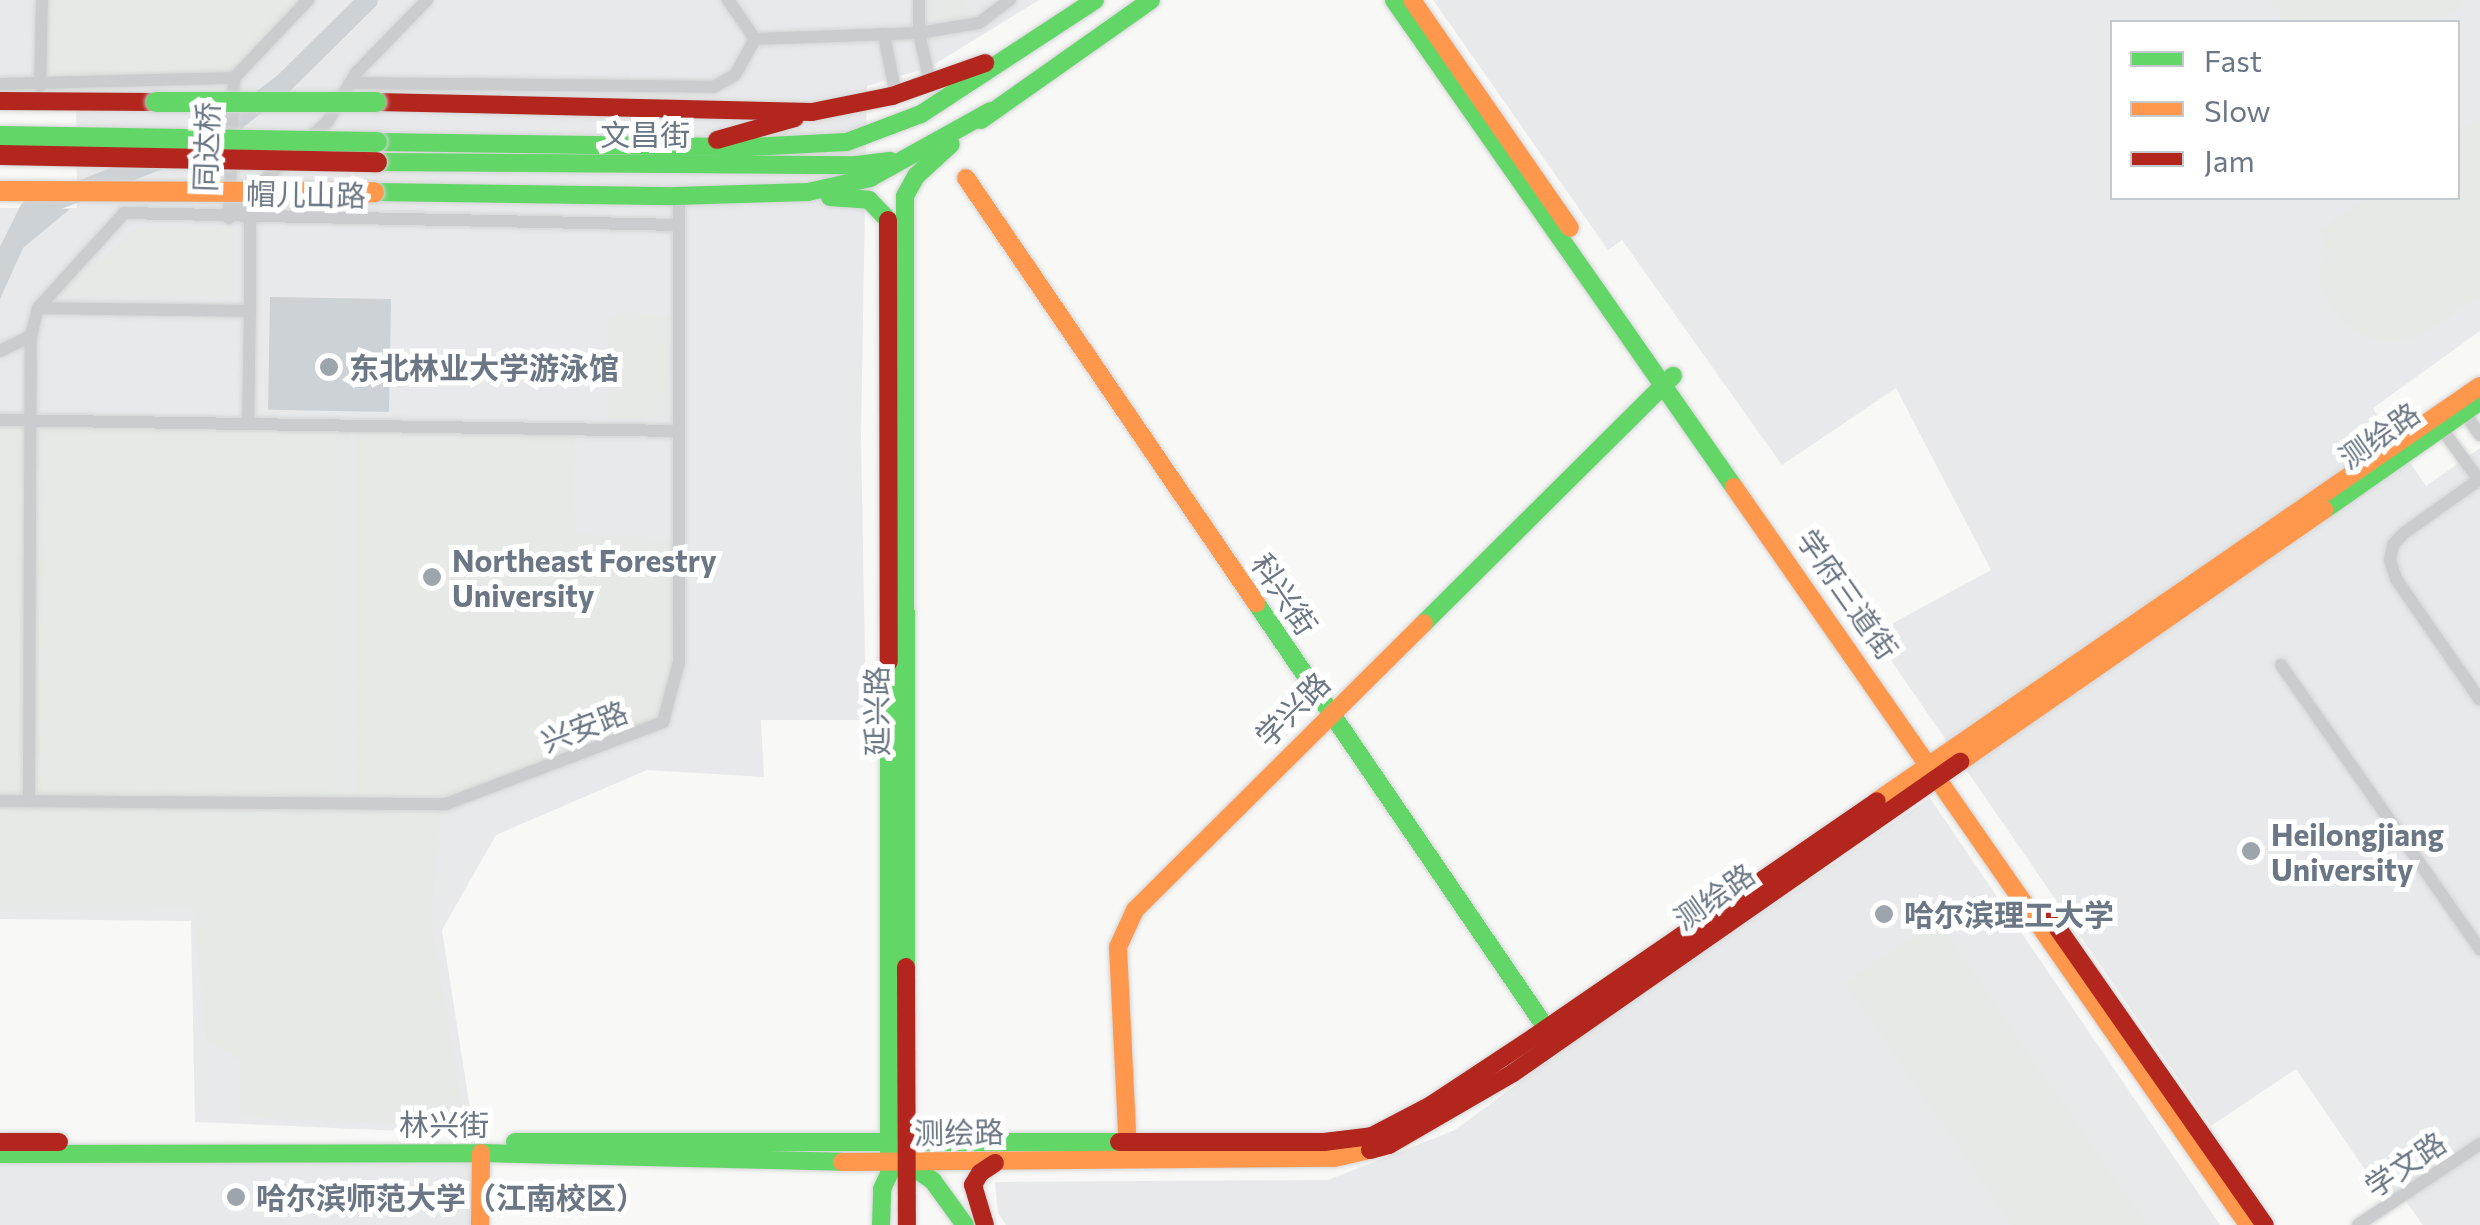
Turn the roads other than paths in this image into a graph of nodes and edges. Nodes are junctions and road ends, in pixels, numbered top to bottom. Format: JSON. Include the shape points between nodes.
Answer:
{"nodes":[{"id":1,"x":42,"y":0,"type":"edge"},
{"id":2,"x":308,"y":0,"type":"edge"},
{"id":3,"x":427,"y":0,"type":"edge"},
{"id":4,"x":728,"y":0,"type":"edge"},
{"id":5,"x":919,"y":0,"type":"edge"},
{"id":6,"x":1095,"y":0,"type":"edge"},
{"id":7,"x":1151,"y":0,"type":"edge"},
{"id":8,"x":1394,"y":0,"type":"edge"},
{"id":9,"x":1412,"y":0,"type":"edge"},
{"id":10,"x":1006,"y":1,"type":"edge"},
{"id":11,"x":919,"y":32,"type":"junction"},
{"id":12,"x":884,"y":35,"type":"junction"},
{"id":13,"x":754,"y":39,"type":"junction"},
{"id":14,"x":1025,"y":49,"type":"junction"},
{"id":15,"x":234,"y":78,"type":"junction"},
{"id":16,"x":350,"y":83,"type":"junction"},
{"id":17,"x":930,"y":83,"type":"junction"},
{"id":18,"x":0,"y":84,"type":"edge"},
{"id":19,"x":40,"y":86,"type":"junction"},
{"id":20,"x":896,"y":95,"type":"junction"},
{"id":21,"x":0,"y":101,"type":"edge"},
{"id":22,"x":991,"y":111,"type":"junction"},
{"id":23,"x":811,"y":112,"type":"junction"},
{"id":24,"x":0,"y":136,"type":"edge"},
{"id":25,"x":698,"y":146,"type":"junction"},
{"id":26,"x":377,"y":152,"type":"junction"},
{"id":27,"x":0,"y":155,"type":"edge"},
{"id":28,"x":912,"y":155,"type":"junction"},
{"id":29,"x":466,"y":164,"type":"junction"},
{"id":30,"x":966,"y":178,"type":"dead end"},
{"id":31,"x":0,"y":191,"type":"edge"},
{"id":32,"x":613,"y":194,"type":"junction"},
{"id":33,"x":688,"y":196,"type":"junction"},
{"id":34,"x":228,"y":218,"type":"junction"},
{"id":35,"x":250,"y":218,"type":"junction"},
{"id":36,"x":679,"y":225,"type":"junction"},
{"id":37,"x":38,"y":308,"type":"junction"},
{"id":38,"x":250,"y":312,"type":"junction"},
{"id":39,"x":30,"y":336,"type":"junction"},
{"id":40,"x":0,"y":351,"type":"edge"},
{"id":41,"x":1669,"y":379,"type":"junction"},
{"id":42,"x":2480,"y":386,"type":"edge"},
{"id":43,"x":2472,"y":406,"type":"edge"},
{"id":44,"x":30,"y":419,"type":"junction"},
{"id":45,"x":0,"y":420,"type":"edge"},
{"id":46,"x":248,"y":423,"type":"junction"},
{"id":47,"x":2441,"y":428,"type":"junction"},
{"id":48,"x":678,"y":432,"type":"junction"},
{"id":49,"x":2480,"y":435,"type":"edge"},
{"id":50,"x":2479,"y":480,"type":"edge"},
{"id":51,"x":2281,"y":665,"type":"dead end"},
{"id":52,"x":2460,"y":671,"type":"junction"},
{"id":53,"x":2480,"y":676,"type":"edge"},
{"id":54,"x":2480,"y":700,"type":"edge"},
{"id":55,"x":1331,"y":713,"type":"junction"},
{"id":56,"x":1939,"y":768,"type":"junction"},
{"id":57,"x":0,"y":801,"type":"edge"},
{"id":58,"x":30,"y":801,"type":"junction"},
{"id":59,"x":2480,"y":949,"type":"edge"},
{"id":60,"x":1551,"y":1036,"type":"junction"},
{"id":61,"x":0,"y":1142,"type":"edge"},
{"id":62,"x":2480,"y":1144,"type":"edge"},
{"id":63,"x":1128,"y":1150,"type":"junction"},
{"id":64,"x":481,"y":1153,"type":"junction"},
{"id":65,"x":0,"y":1154,"type":"edge"},
{"id":66,"x":896,"y":1158,"type":"junction"},
{"id":67,"x":1000,"y":1161,"type":"junction"},
{"id":68,"x":480,"y":1225,"type":"edge"},
{"id":69,"x":881,"y":1225,"type":"edge"},
{"id":70,"x":896,"y":1225,"type":"edge"},
{"id":71,"x":907,"y":1225,"type":"edge"},
{"id":72,"x":965,"y":1225,"type":"edge"},
{"id":73,"x":985,"y":1225,"type":"edge"},
{"id":74,"x":2248,"y":1225,"type":"edge"},
{"id":75,"x":2265,"y":1225,"type":"edge"},
{"id":76,"x":2358,"y":1225,"type":"edge"}],
"edges":[{"from":1,"to":19,"type":"street"},
{"from":2,"to":15,"type":"street"},
{"from":3,"to":16,"type":"street"},
{"from":4,"to":13,"type":"street"},
{"from":5,"to":11,"type":"street"},
{"from":6,"to":14,"type":"main road"},
{"from":7,"to":22,"type":"main road"},
{"from":8,"to":41,"type":"main road","name":"学府三道街"},
{"from":9,"to":41,"type":"main road","name":"学府三道街"},
{"from":10,"to":11,"type":"street","via":[[979,24]]},
{"from":11,"to":12,"type":"street"},
{"from":11,"to":17,"type":"street"},
{"from":12,"to":13,"type":"street"},
{"from":12,"to":20,"type":"street"},
{"from":13,"to":16,"type":"street","via":[[734,75],[714,87]]},
{"from":14,"to":17,"type":"main road"},
{"from":14,"to":25,"type":"main road","name":"文昌街","via":[[921,114],[869,137]]},
{"from":15,"to":19,"type":"street"},
{"from":15,"to":34,"type":"street","name":"同达桥","bridge":true},
{"from":16,"to":34,"type":"street","via":[[328,121]]},
{"from":17,"to":20,"type":"main road"},
{"from":18,"to":19,"type":"street"},
{"from":20,"to":23,"type":"main road"},
{"from":21,"to":23,"type":"main road","bridge":true},
{"from":22,"to":28,"type":"main road"},
{"from":22,"to":66,"type":"main road","name":"延兴路","via":[[929,163],[906,196]]},
{"from":23,"to":25,"type":"main road"},
{"from":24,"to":26,"type":"main road","bridge":true},
{"from":25,"to":26,"type":"main road","name":"文昌街"},
{"from":26,"to":27,"type":"main road","bridge":true},
{"from":26,"to":29,"type":"main road","name":"文昌街"},
{"from":28,"to":29,"type":"main road","name":"文昌街","via":[[856,165]]},
{"from":28,"to":33,"type":"main road","via":[[848,185]]},
{"from":29,"to":32,"type":"main road"},
{"from":30,"to":55,"type":"main road","name":"科兴街"},
{"from":31,"to":32,"type":"main road","bridge":true},
{"from":32,"to":33,"type":"main road"},
{"from":33,"to":36,"type":"street","name":"兴安路"},
{"from":33,"to":66,"type":"main road","name":"延兴路","via":[[860,198],[888,220]]},
{"from":34,"to":35,"type":"street","name":"帽儿山路"},
{"from":34,"to":37,"type":"street","name":"帽儿山路","via":[[124,213]]},
{"from":35,"to":36,"type":"street","name":"帽儿山路"},
{"from":35,"to":38,"type":"street"},
{"from":36,"to":48,"type":"street","name":"兴安路"},
{"from":37,"to":38,"type":"street"},
{"from":37,"to":39,"type":"street","name":"帽儿山路"},
{"from":38,"to":46,"type":"street"},
{"from":39,"to":40,"type":"street"},
{"from":39,"to":44,"type":"street","name":"帽儿山路"},
{"from":41,"to":55,"type":"main road","name":"学兴路"},
{"from":41,"to":56,"type":"main road","name":"学府三道街"},
{"from":42,"to":56,"type":"main road","name":"测绘路"},
{"from":43,"to":47,"type":"main road","name":"测绘路"},
{"from":43,"to":49,"type":"street"},
{"from":44,"to":45,"type":"street"},
{"from":44,"to":46,"type":"street"},
{"from":44,"to":58,"type":"street","name":"帽儿山路"},
{"from":46,"to":48,"type":"street"},
{"from":47,"to":50,"type":"street"},
{"from":47,"to":56,"type":"main road","name":"测绘路"},
{"from":48,"to":58,"type":"street","name":"兴安路","via":[[679,662],[663,722],[446,804]]},
{"from":50,"to":52,"type":"street","via":[[2404,533],[2390,560],[2396,579]]},
{"from":51,"to":59,"type":"street"},
{"from":52,"to":53,"type":"street"},
{"from":52,"to":54,"type":"street"},
{"from":55,"to":60,"type":"main road","name":"科兴街"},
{"from":55,"to":63,"type":"main road","name":"学兴路","via":[[1125,926],[1118,947]]},
{"from":56,"to":60,"type":"main road","name":"测绘路"},
{"from":56,"to":74,"type":"main road","name":"学府三道街"},
{"from":56,"to":75,"type":"main road","name":"学府三道街"},
{"from":57,"to":58,"type":"street","name":"兴安路"},
{"from":60,"to":63,"type":"main road","name":"测绘路","via":[[1410,1137],[1372,1150],[1300,1160]]},
{"from":61,"to":66,"type":"main road","name":"林兴街"},
{"from":62,"to":76,"type":"street","name":"学文路"},
{"from":63,"to":66,"type":"main road","name":"测绘路"},
{"from":63,"to":67,"type":"main road","name":"测绘路"},
{"from":64,"to":65,"type":"main road","name":"林兴街"},
{"from":64,"to":66,"type":"main road","name":"林兴街"},
{"from":64,"to":68,"type":"main road"},
{"from":66,"to":67,"type":"main road","name":"测绘路"},
{"from":66,"to":69,"type":"main road","name":"延兴路","via":[[882,1189]]},
{"from":66,"to":70,"type":"main road"},
{"from":66,"to":71,"type":"main road","name":"延兴路"},
{"from":66,"to":72,"type":"main road","via":[[933,1181]]},
{"from":67,"to":73,"type":"main road","via":[[980,1172],[973,1185]]}]}
